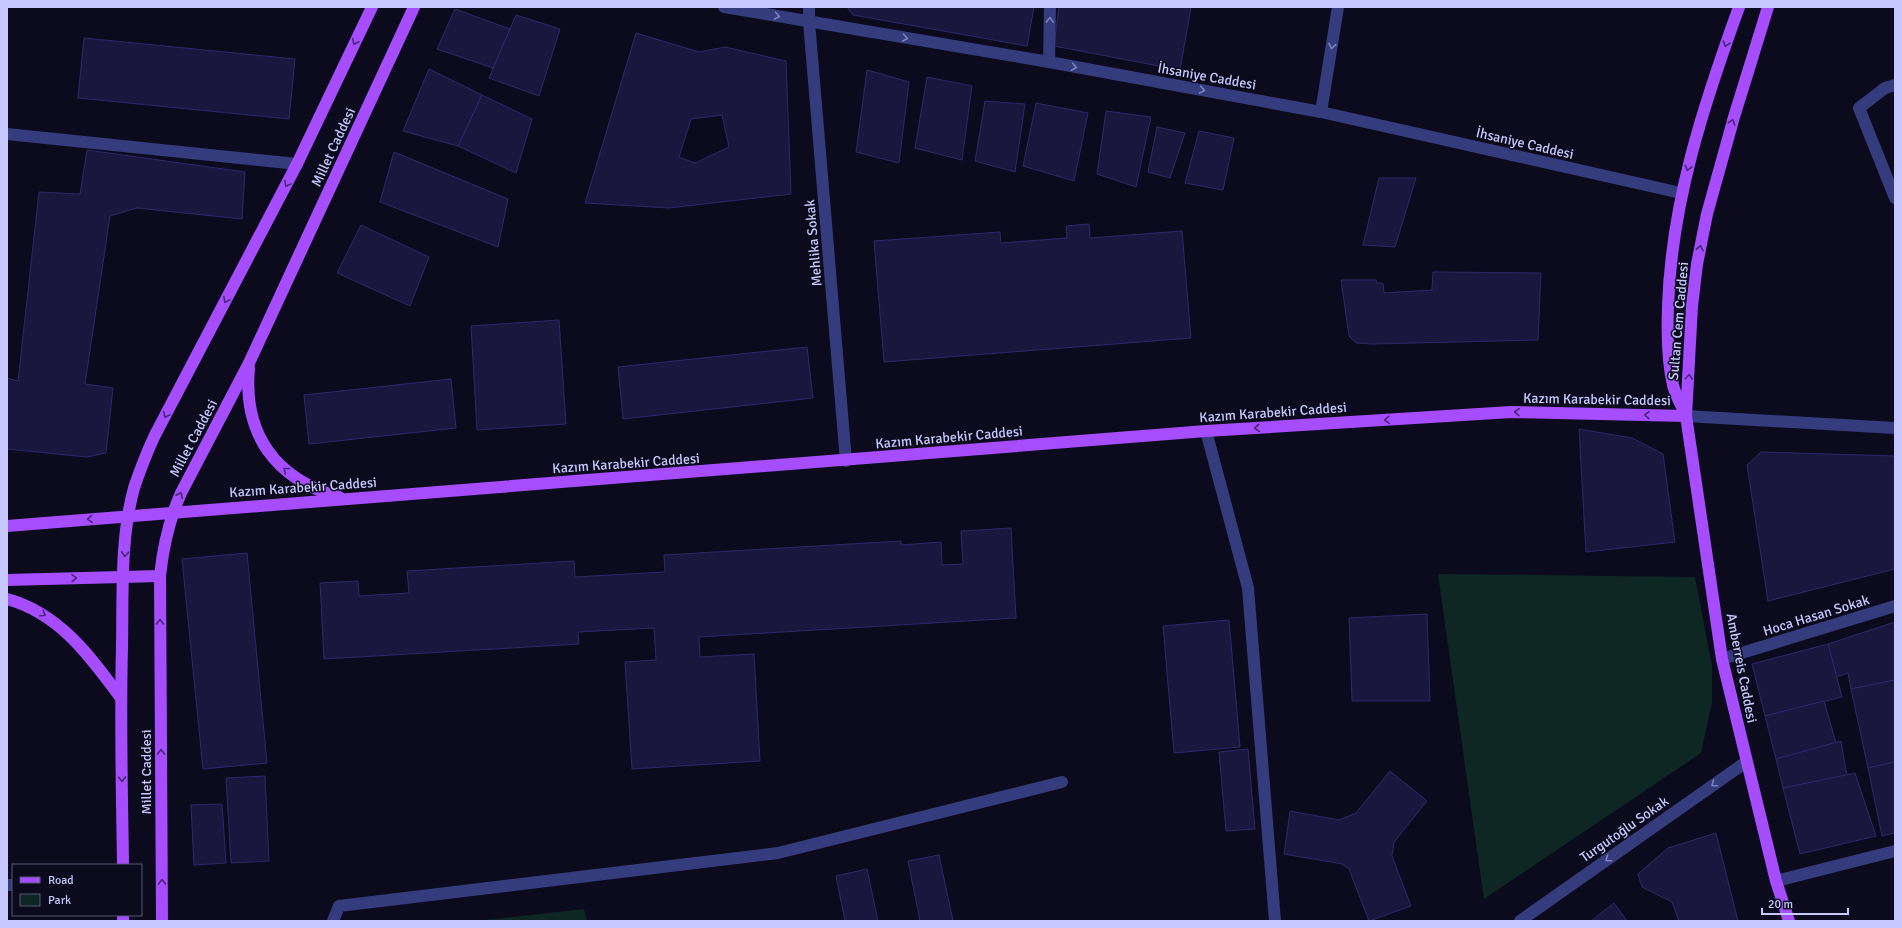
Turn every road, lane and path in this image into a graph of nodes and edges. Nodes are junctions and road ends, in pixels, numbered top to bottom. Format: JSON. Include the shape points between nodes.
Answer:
{"nodes":[{"id":1,"x":372,"y":7,"type":"edge"},
{"id":2,"x":414,"y":7,"type":"edge"},
{"id":3,"x":724,"y":7,"type":"edge"},
{"id":4,"x":809,"y":7,"type":"edge"},
{"id":5,"x":1050,"y":7,"type":"edge"},
{"id":6,"x":1338,"y":7,"type":"edge"},
{"id":7,"x":1737,"y":7,"type":"edge"},
{"id":8,"x":1768,"y":7,"type":"edge"},
{"id":9,"x":809,"y":22,"type":"junction"},
{"id":10,"x":1048,"y":62,"type":"junction"},
{"id":11,"x":1895,"y":85,"type":"edge"},
{"id":12,"x":1321,"y":112,"type":"junction"},
{"id":13,"x":7,"y":134,"type":"edge"},
{"id":14,"x":297,"y":164,"type":"junction"},
{"id":15,"x":1681,"y":193,"type":"junction"},
{"id":16,"x":1895,"y":198,"type":"edge"},
{"id":17,"x":249,"y":363,"type":"junction"},
{"id":18,"x":1686,"y":416,"type":"junction"},
{"id":19,"x":1895,"y":428,"type":"edge"},
{"id":20,"x":1206,"y":431,"type":"junction"},
{"id":21,"x":846,"y":461,"type":"junction"},
{"id":22,"x":346,"y":499,"type":"junction"},
{"id":23,"x":172,"y":513,"type":"junction"},
{"id":24,"x":128,"y":516,"type":"junction"},
{"id":25,"x":7,"y":526,"type":"edge"},
{"id":26,"x":124,"y":576,"type":"junction"},
{"id":27,"x":160,"y":576,"type":"junction"},
{"id":28,"x":7,"y":580,"type":"edge"},
{"id":29,"x":7,"y":599,"type":"edge"},
{"id":30,"x":1895,"y":606,"type":"edge"},
{"id":31,"x":1722,"y":659,"type":"junction"},
{"id":32,"x":121,"y":698,"type":"junction"},
{"id":33,"x":1746,"y":762,"type":"junction"},
{"id":34,"x":1062,"y":782,"type":"dead end"},
{"id":35,"x":1895,"y":851,"type":"edge"},
{"id":36,"x":123,"y":864,"type":"edge"},
{"id":37,"x":1776,"y":881,"type":"junction"},
{"id":38,"x":162,"y":921,"type":"edge"},
{"id":39,"x":333,"y":921,"type":"edge"},
{"id":40,"x":1275,"y":921,"type":"edge"},
{"id":41,"x":1520,"y":921,"type":"edge"},
{"id":42,"x":1789,"y":921,"type":"edge"}],
"edges":[{"from":1,"to":14,"type":"main road","name":"Millet Caddesi","one_way":true},
{"from":2,"to":17,"type":"main road","name":"Millet Caddesi"},
{"from":3,"to":9,"type":"street","name":"İhsaniye Caddesi","one_way":true},
{"from":4,"to":9,"type":"street","name":"Mehlika Sokak"},
{"from":10,"to":5,"type":"street","one_way":true},
{"from":6,"to":12,"type":"street","one_way":true},
{"from":7,"to":15,"type":"main road","name":"Sultan Cem Caddesi","one_way":true,"via":[[1704,106]]},
{"from":18,"to":8,"type":"main road","name":"Sultan Cem Caddesi","one_way":true,"via":[[1692,306],[1707,214],[1722,156]]},
{"from":9,"to":10,"type":"street","name":"İhsaniye Caddesi","one_way":true},
{"from":9,"to":21,"type":"street","name":"Mehlika Sokak"},
{"from":10,"to":12,"type":"street","name":"İhsaniye Caddesi","one_way":true},
{"from":11,"to":16,"type":"street","via":[[1885,88],[1860,108]]},
{"from":12,"to":15,"type":"street","name":"İhsaniye Caddesi"},
{"from":13,"to":14,"type":"street"},
{"from":14,"to":24,"type":"main road","name":"Millet Caddesi","one_way":true,"via":[[142,464]]},
{"from":15,"to":18,"type":"main road","name":"Sultan Cem Caddesi","via":[[1668,285],[1668,355],[1673,386]]},
{"from":22,"to":17,"type":"main road","one_way":true,"via":[[324,493],[302,481],[272,458],[262,442],[249,408]]},
{"from":23,"to":17,"type":"main road","name":"Millet Caddesi","one_way":true,"via":[[180,493]]},
{"from":18,"to":19,"type":"street","name":"Kazım Karabekir Caddesi"},
{"from":18,"to":20,"type":"main road","name":"Kazım Karabekir Caddesi","one_way":true,"via":[[1511,412]]},
{"from":18,"to":31,"type":"main road","name":"Amberreis Caddesi"},
{"from":20,"to":21,"type":"main road","name":"Kazım Karabekir Caddesi"},
{"from":20,"to":40,"type":"street","via":[[1248,588]]},
{"from":21,"to":22,"type":"main road","name":"Kazım Karabekir Caddesi"},
{"from":22,"to":23,"type":"main road","name":"Kazım Karabekir Caddesi"},
{"from":23,"to":24,"type":"main road","name":"Kazım Karabekir Caddesi"},
{"from":23,"to":27,"type":"main road","name":"Millet Caddesi","via":[[162,554]]},
{"from":24,"to":25,"type":"main road","name":"Kazım Karabekir Caddesi","one_way":true},
{"from":24,"to":26,"type":"main road","name":"Millet Caddesi","one_way":true},
{"from":26,"to":27,"type":"main road"},
{"from":28,"to":26,"type":"main road","one_way":true},
{"from":26,"to":32,"type":"main road","name":"Millet Caddesi"},
{"from":38,"to":27,"type":"main road","name":"Millet Caddesi","one_way":true},
{"from":29,"to":32,"type":"main road","one_way":true,"via":[[44,615],[67,633],[91,657]]},
{"from":30,"to":31,"type":"street","name":"Hoca Hasan Sokak"},
{"from":31,"to":33,"type":"main road","name":"Amberreis Caddesi"},
{"from":32,"to":36,"type":"main road","name":"Millet Caddesi","one_way":true},
{"from":33,"to":37,"type":"main road","name":"Amberreis Caddesi"},
{"from":33,"to":41,"type":"street","name":"Turgutoğlu Sokak","one_way":true},
{"from":34,"to":39,"type":"street","via":[[778,853],[339,906]]},
{"from":35,"to":37,"type":"street"},
{"from":37,"to":42,"type":"main road","name":"Amberreis Caddesi"}]}
